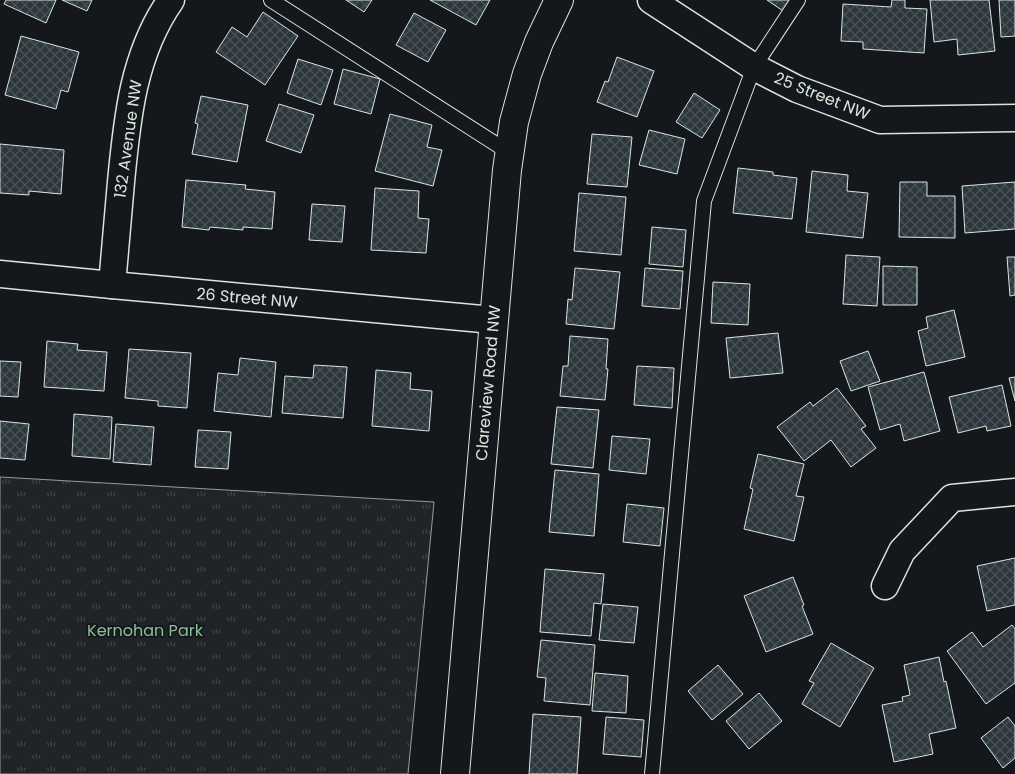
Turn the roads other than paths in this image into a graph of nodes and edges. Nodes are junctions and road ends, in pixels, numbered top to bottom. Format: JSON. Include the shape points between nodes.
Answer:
{"nodes":[{"id":1,"x":170,"y":0,"type":"edge"},
{"id":2,"x":271,"y":0,"type":"edge"},
{"id":3,"x":558,"y":0,"type":"edge"},
{"id":4,"x":651,"y":0,"type":"edge"},
{"id":5,"x":798,"y":0,"type":"edge"},
{"id":6,"x":754,"y":67,"type":"junction"},
{"id":7,"x":1015,"y":118,"type":"edge"},
{"id":8,"x":510,"y":153,"type":"junction"},
{"id":9,"x":0,"y":274,"type":"edge"},
{"id":10,"x":112,"y":285,"type":"junction"},
{"id":11,"x":493,"y":320,"type":"junction"},
{"id":12,"x":1015,"y":492,"type":"edge"},
{"id":13,"x":885,"y":586,"type":"dead end"},
{"id":14,"x":454,"y":774,"type":"edge"},
{"id":15,"x":652,"y":774,"type":"edge"}],
"edges":[{"from":1,"to":10,"type":"street","name":"132 Avenue NW","via":[[152,32],[130,100]]},
{"from":2,"to":8,"type":"lane"},
{"from":3,"to":8,"type":"street","name":"Clareview Road NW","via":[[527,74],[514,122]]},
{"from":4,"to":6,"type":"street","name":"25 Street NW"},
{"from":5,"to":6,"type":"lane"},
{"from":6,"to":7,"type":"street","name":"25 Street NW","via":[[797,89],[880,120]]},
{"from":6,"to":15,"type":"lane","via":[[704,201]]},
{"from":8,"to":11,"type":"street","name":"Clareview Road NW"},
{"from":9,"to":10,"type":"street","name":"26 Street NW"},
{"from":10,"to":11,"type":"street","name":"26 Street NW"},
{"from":11,"to":14,"type":"street","name":"Clareview Road NW"},
{"from":12,"to":13,"type":"street","via":[[952,498],[902,551]]}]}
